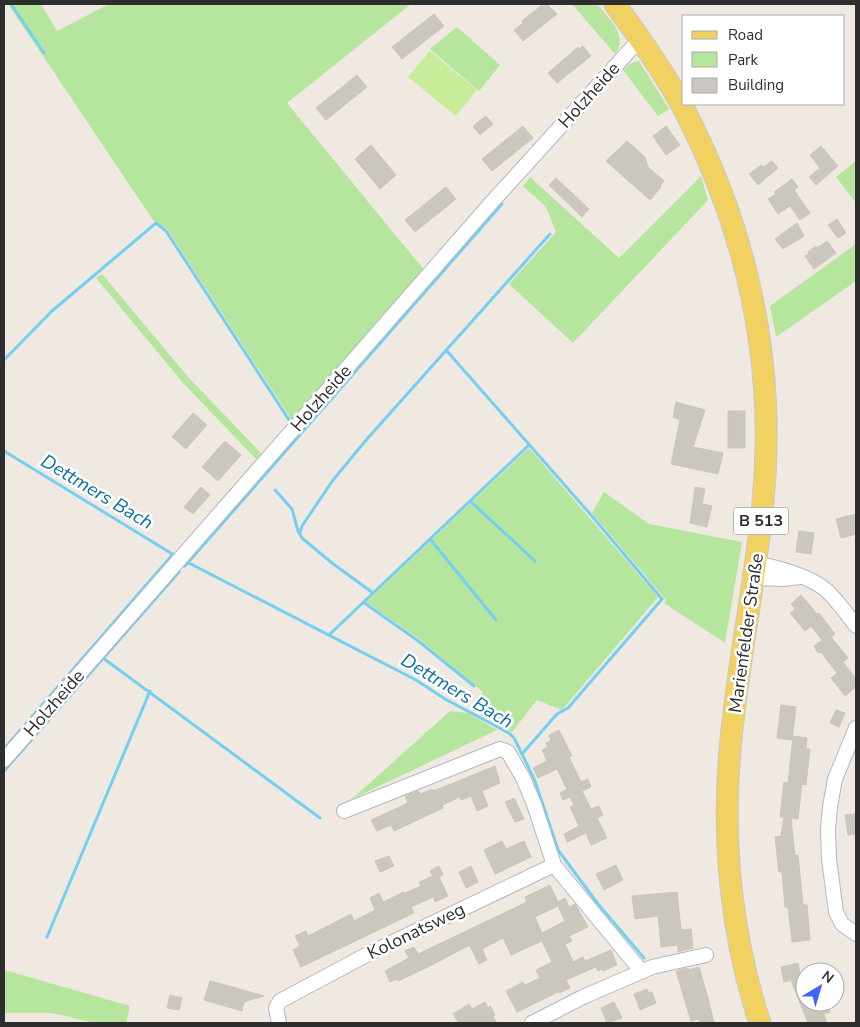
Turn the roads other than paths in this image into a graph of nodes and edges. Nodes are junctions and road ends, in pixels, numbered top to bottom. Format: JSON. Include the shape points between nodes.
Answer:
{"nodes":[{"id":1,"x":614,"y":4,"type":"edge"},
{"id":2,"x":640,"y":39,"type":"junction"},
{"id":3,"x":755,"y":571,"type":"junction"},
{"id":4,"x":856,"y":626,"type":"edge"},
{"id":5,"x":856,"y":728,"type":"edge"},
{"id":6,"x":4,"y":760,"type":"edge"},
{"id":7,"x":344,"y":811,"type":"dead end"},
{"id":8,"x":554,"y":865,"type":"junction"},
{"id":9,"x":856,"y":934,"type":"edge"},
{"id":10,"x":706,"y":955,"type":"dead end"},
{"id":11,"x":642,"y":972,"type":"junction"},
{"id":12,"x":279,"y":1023,"type":"edge"},
{"id":13,"x":532,"y":1023,"type":"edge"},
{"id":14,"x":760,"y":1023,"type":"edge"}],
"edges":[{"from":1,"to":2,"type":"main road","name":"Marienfelder Straße","number":"B 513"},
{"from":2,"to":3,"type":"main road","name":"Marienfelder Straße","number":"B 513","via":[[686,114],[706,154],[725,200],[751,288],[766,393],[764,491]]},
{"from":2,"to":6,"type":"street","name":"Holzheide","via":[[491,203]]},
{"from":3,"to":4,"type":"street","via":[[783,580],[800,577],[817,584]]},
{"from":3,"to":14,"type":"main road","name":"Marienfelder Straße","number":"B 513","via":[[737,685],[728,812],[731,885],[740,949]]},
{"from":5,"to":9,"type":"street","via":[[836,779],[828,828],[836,912],[842,924]]},
{"from":7,"to":8,"type":"street","via":[[500,749],[508,752],[523,778]]},
{"from":8,"to":11,"type":"street"},
{"from":8,"to":12,"type":"street","name":"Kolonatsweg","via":[[368,954],[280,1001],[276,1008]]},
{"from":10,"to":11,"type":"street"},
{"from":11,"to":13,"type":"street"}]}
